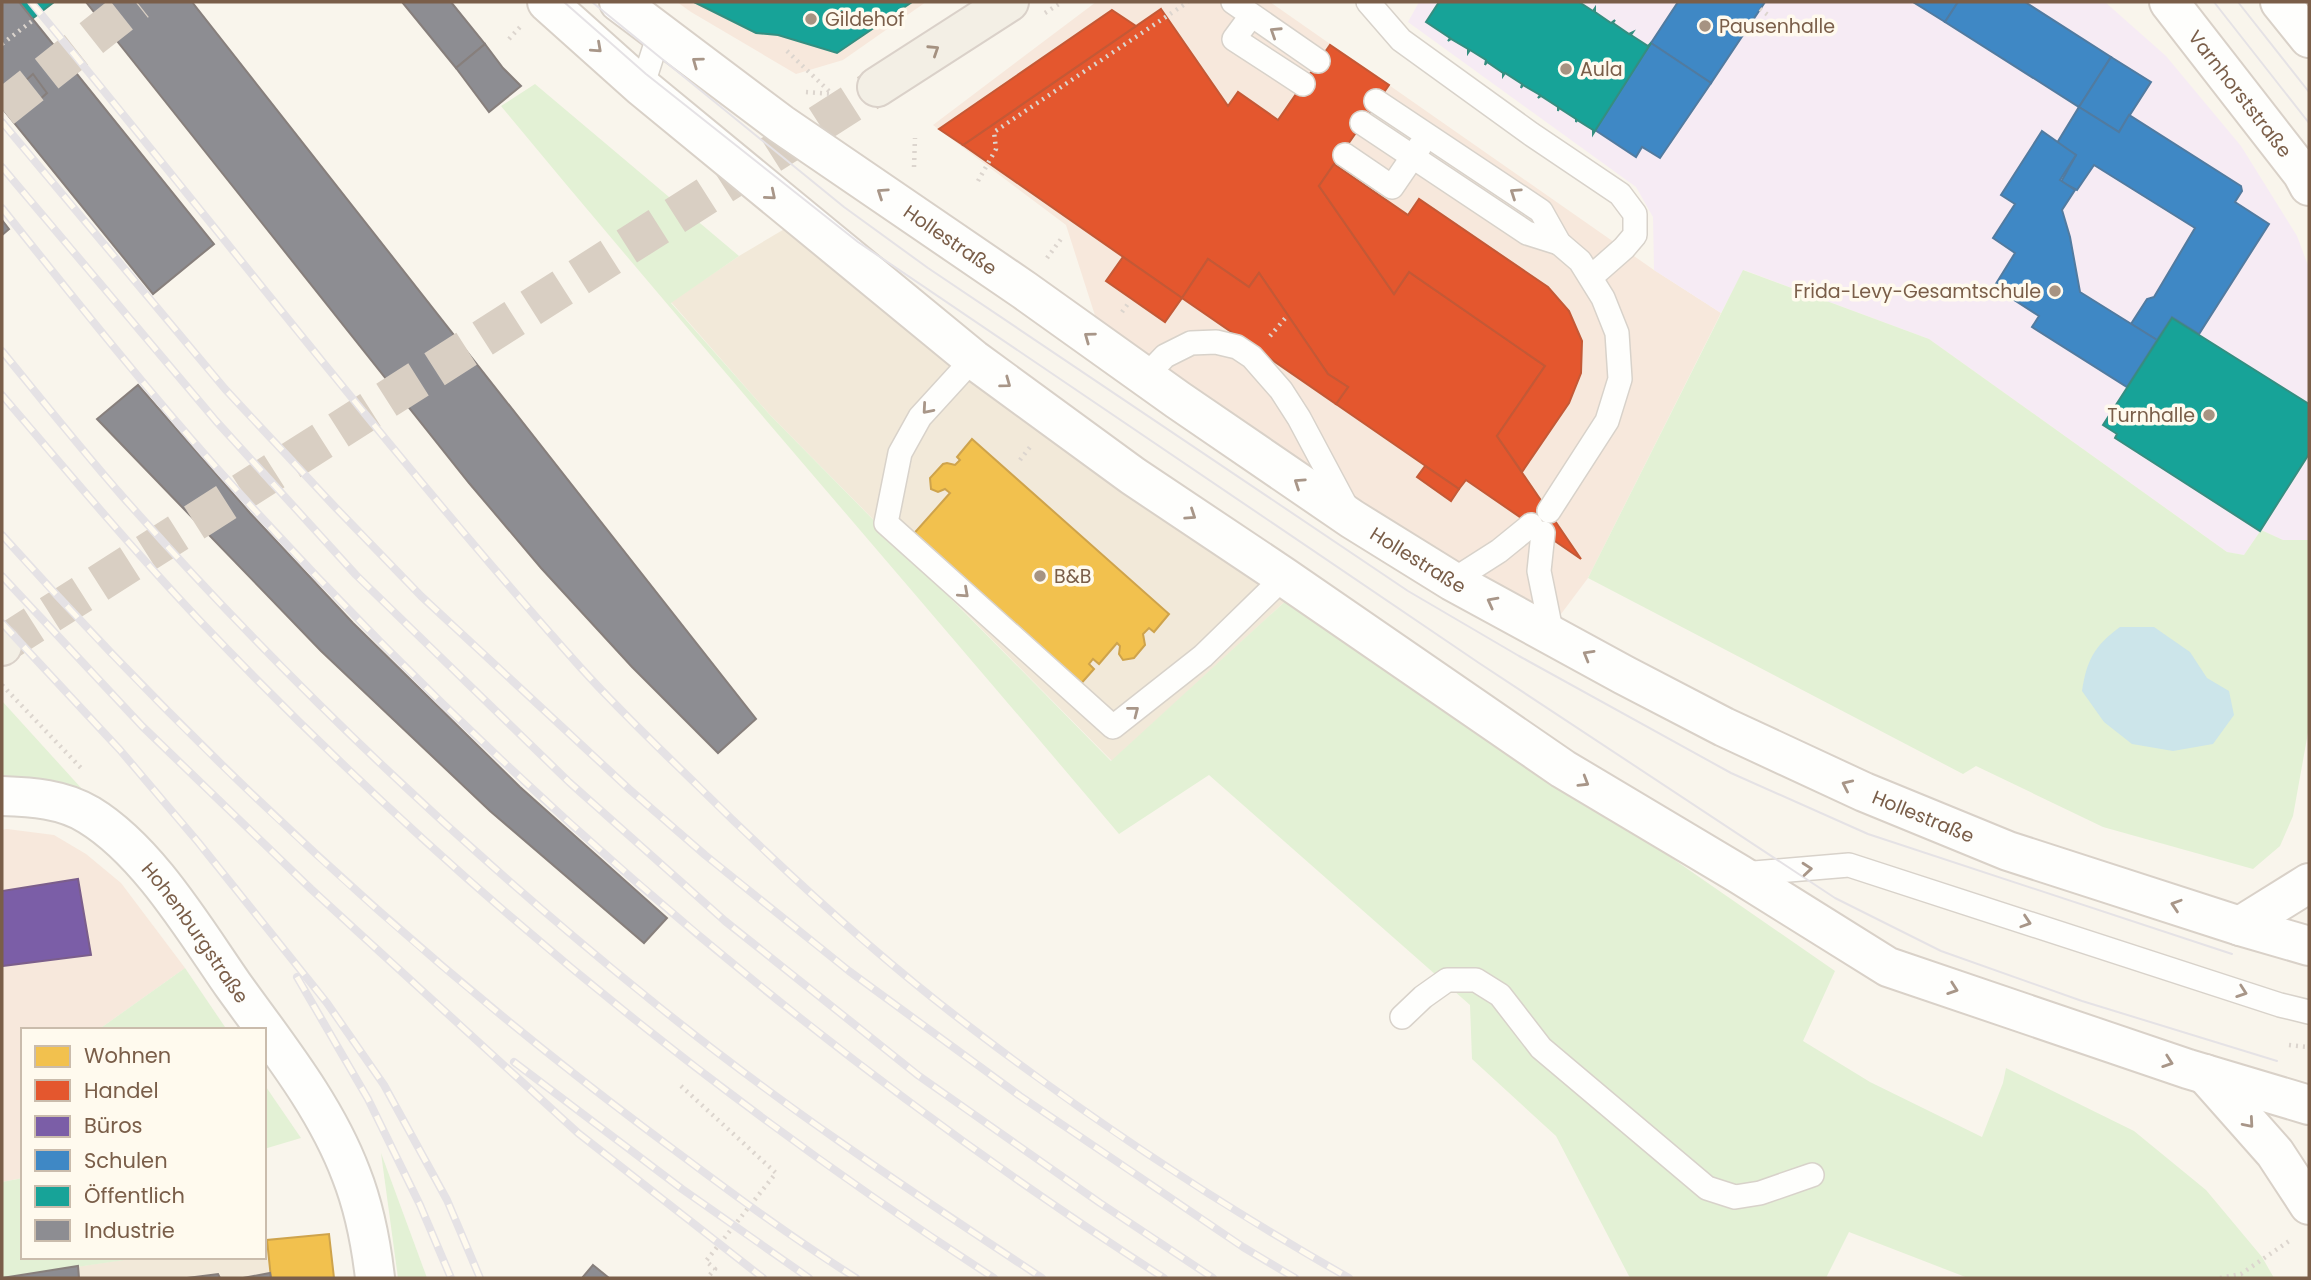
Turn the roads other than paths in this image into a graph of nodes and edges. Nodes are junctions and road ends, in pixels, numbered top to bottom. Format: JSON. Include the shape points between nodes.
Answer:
{"nodes":[{"id":1,"x":547,"y":2,"type":"edge"},
{"id":2,"x":619,"y":2,"type":"edge"},
{"id":3,"x":1009,"y":2,"type":"edge"},
{"id":4,"x":1368,"y":2,"type":"edge"},
{"id":5,"x":2169,"y":2,"type":"edge"},
{"id":6,"x":1242,"y":9,"type":"edge"},
{"id":7,"x":659,"y":34,"type":"junction"},
{"id":8,"x":1318,"y":61,"type":"dead end"},
{"id":9,"x":1303,"y":84,"type":"dead end"},
{"id":10,"x":642,"y":87,"type":"junction"},
{"id":11,"x":877,"y":87,"type":"tunnel mouth"},
{"id":12,"x":1376,"y":102,"type":"dead end"},
{"id":13,"x":1362,"y":123,"type":"dead end"},
{"id":14,"x":1428,"y":134,"type":"junction"},
{"id":15,"x":1346,"y":155,"type":"dead end"},
{"id":16,"x":1412,"y":158,"type":"junction"},
{"id":17,"x":2309,"y":186,"type":"edge"},
{"id":18,"x":1559,"y":243,"type":"junction"},
{"id":19,"x":1591,"y":277,"type":"junction"},
{"id":20,"x":973,"y":359,"type":"junction"},
{"id":21,"x":1145,"y":377,"type":"junction"},
{"id":22,"x":1352,"y":519,"type":"junction"},
{"id":23,"x":1541,"y":523,"type":"junction"},
{"id":24,"x":1284,"y":577,"type":"junction"},
{"id":25,"x":1452,"y":581,"type":"junction"},
{"id":26,"x":1552,"y":635,"type":"junction"},
{"id":27,"x":2,"y":796,"type":"edge"},
{"id":28,"x":1739,"y":874,"type":"junction"},
{"id":29,"x":2309,"y":883,"type":"edge"},
{"id":30,"x":2241,"y":926,"type":"junction"},
{"id":31,"x":2309,"y":946,"type":"edge"},
{"id":32,"x":2309,"y":1012,"type":"edge"},
{"id":33,"x":1402,"y":1017,"type":"dead end"},
{"id":34,"x":262,"y":1028,"type":"edge"},
{"id":35,"x":266,"y":1033,"type":"edge"},
{"id":36,"x":2204,"y":1072,"type":"junction"},
{"id":37,"x":2309,"y":1105,"type":"edge"},
{"id":38,"x":1812,"y":1175,"type":"dead end"},
{"id":39,"x":2304,"y":1220,"type":"edge"},
{"id":40,"x":375,"y":1278,"type":"edge"}],
"edges":[{"from":1,"to":10,"type":"main road","one_way":true},
{"from":2,"to":7,"type":"main road","name":"Hollestraße"},
{"from":11,"to":3,"type":"main road","one_way":true},
{"from":4,"to":19,"type":"lane","via":[[1401,40],[1620,194],[1635,214],[1634,235]]},
{"from":5,"to":17,"type":"main road","name":"Varnhorststraße"},
{"from":8,"to":6,"type":"lane","one_way":true},
{"from":6,"to":9,"type":"lane","via":[[1234,39]]},
{"from":7,"to":10,"type":"lane"},
{"from":21,"to":7,"type":"main road","name":"Hollestraße","one_way":true},
{"from":10,"to":20,"type":"main road","one_way":true},
{"from":12,"to":14,"type":"lane"},
{"from":13,"to":16,"type":"lane"},
{"from":14,"to":16,"type":"lane"},
{"from":18,"to":14,"type":"lane","one_way":true,"via":[[1541,211]]},
{"from":15,"to":16,"type":"lane","via":[[1392,187]]},
{"from":16,"to":18,"type":"lane","via":[[1527,233]]},
{"from":18,"to":19,"type":"lane"},
{"from":19,"to":23,"type":"lane","via":[[1617,333],[1620,379],[1607,421]]},
{"from":20,"to":24,"type":"main road","one_way":true,"via":[[1133,477]]},
{"from":20,"to":24,"type":"lane","one_way":true,"via":[[920,417],[900,453],[886,523],[1113,727],[1203,656]]},
{"from":22,"to":21,"type":"main road","name":"Hollestraße","one_way":true},
{"from":21,"to":22,"type":"lane","via":[[1165,356],[1191,343],[1216,342],[1252,357],[1299,418]]},
{"from":22,"to":25,"type":"main road","name":"Hollestraße"},
{"from":23,"to":25,"type":"lane"},
{"from":23,"to":26,"type":"lane","via":[[1539,571]]},
{"from":24,"to":28,"type":"main road","one_way":true,"via":[[1563,769]]},
{"from":26,"to":25,"type":"main road","name":"Hollestraße","one_way":true},
{"from":30,"to":26,"type":"main road","name":"Hollestraße","one_way":true,"via":[[2008,851],[1864,792],[1724,727]]},
{"from":27,"to":34,"type":"main road","name":"Hohenburgstraße","via":[[62,803],[104,826],[144,863],[173,900]]},
{"from":28,"to":32,"type":"lane","one_way":true,"via":[[1849,866]]},
{"from":28,"to":36,"type":"main road","one_way":true,"via":[[1888,967]]},
{"from":29,"to":30,"type":"main road"},
{"from":30,"to":31,"type":"main road","name":"Hollestraße"},
{"from":33,"to":38,"type":"lane","via":[[1447,980],[1476,980],[1500,995],[1541,1048],[1707,1188],[1735,1197],[1760,1194]]},
{"from":35,"to":40,"type":"main road","name":"Hohenburgstraße","via":[[320,1111],[352,1175]]},
{"from":36,"to":37,"type":"main road"},
{"from":36,"to":39,"type":"main road","one_way":true,"via":[[2275,1153]]}]}
